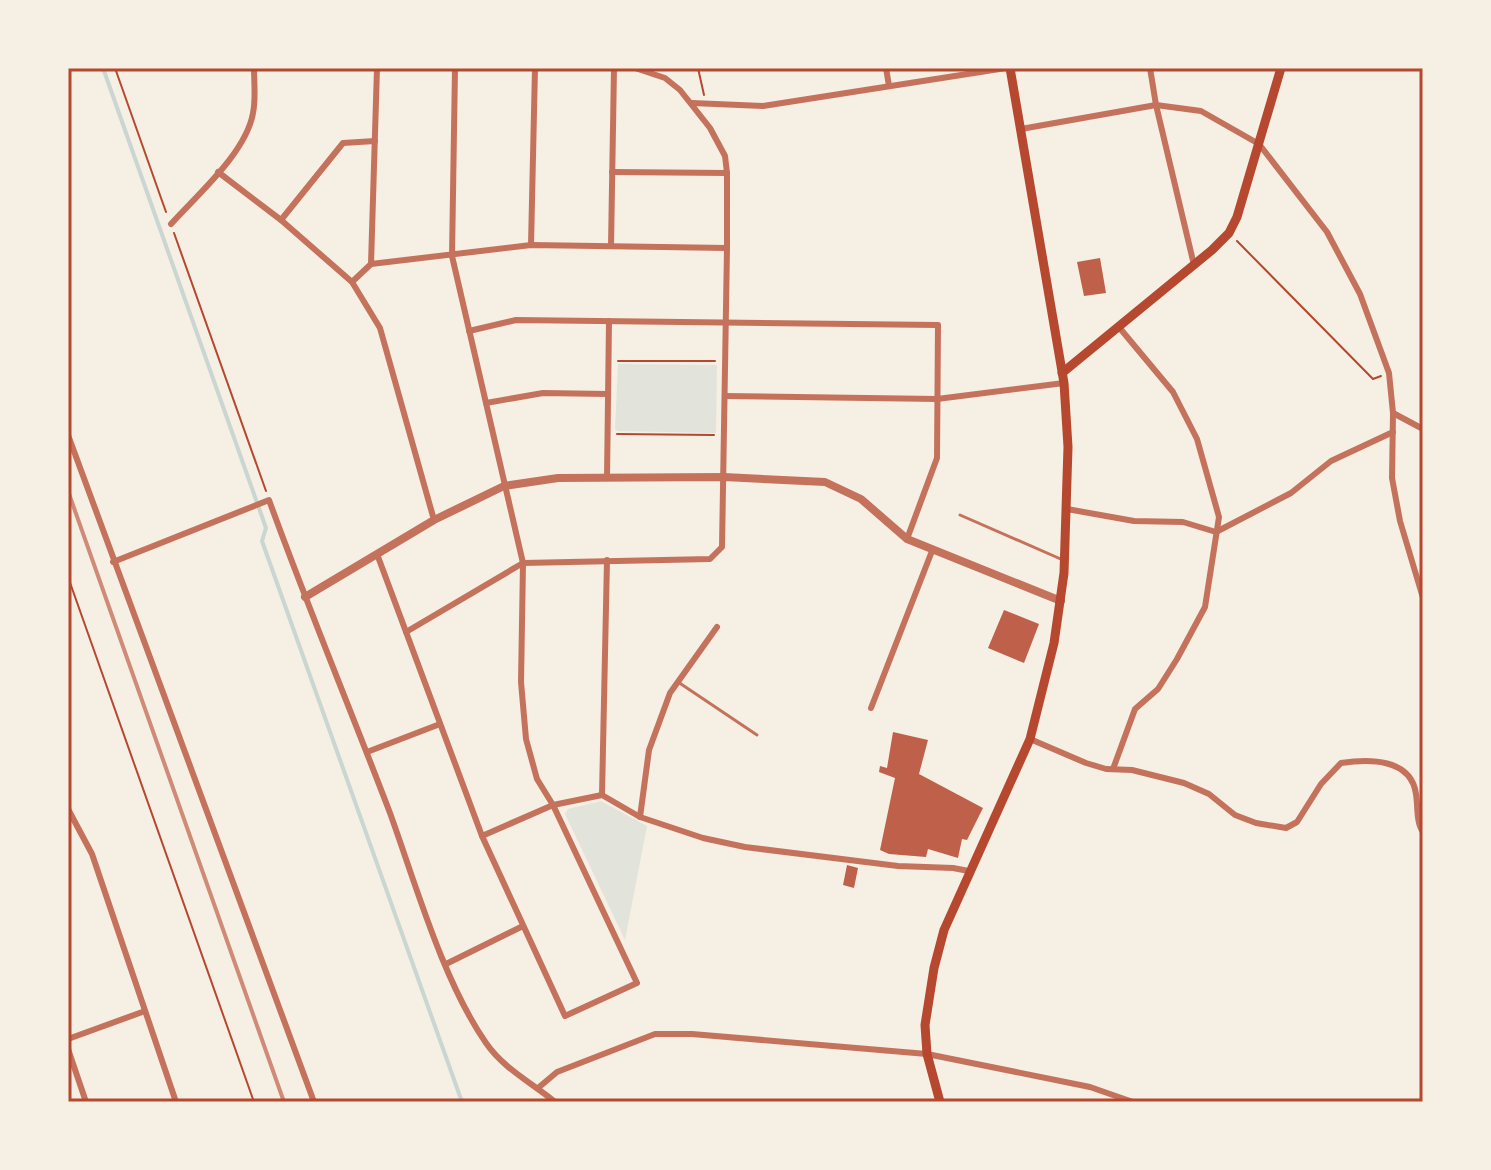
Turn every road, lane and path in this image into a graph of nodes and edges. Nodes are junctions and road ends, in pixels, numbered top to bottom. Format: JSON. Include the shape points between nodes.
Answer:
{"nodes":[{"id":1,"x":115,"y":68,"type":"edge"},
{"id":2,"x":254,"y":68,"type":"edge"},
{"id":3,"x":377,"y":68,"type":"edge"},
{"id":4,"x":455,"y":68,"type":"edge"},
{"id":5,"x":535,"y":68,"type":"edge"},
{"id":6,"x":614,"y":68,"type":"edge"},
{"id":7,"x":635,"y":68,"type":"edge"},
{"id":8,"x":698,"y":68,"type":"edge"},
{"id":9,"x":886,"y":68,"type":"edge"},
{"id":10,"x":1008,"y":68,"type":"edge"},
{"id":11,"x":1150,"y":68,"type":"edge"},
{"id":12,"x":1281,"y":68,"type":"edge"},
{"id":13,"x":889,"y":86,"type":"junction"},
{"id":14,"x":692,"y":103,"type":"junction"},
{"id":15,"x":706,"y":104,"type":"junction"},
{"id":16,"x":1156,"y":105,"type":"junction"},
{"id":17,"x":1021,"y":129,"type":"junction"},
{"id":18,"x":375,"y":141,"type":"junction"},
{"id":19,"x":1259,"y":144,"type":"junction"},
{"id":20,"x":218,"y":172,"type":"junction"},
{"id":21,"x":612,"y":172,"type":"junction"},
{"id":22,"x":727,"y":173,"type":"junction"},
{"id":23,"x":281,"y":220,"type":"junction"},
{"id":24,"x":171,"y":224,"type":"junction"},
{"id":25,"x":1229,"y":233,"type":"junction"},
{"id":26,"x":531,"y":245,"type":"junction"},
{"id":27,"x":611,"y":246,"type":"junction"},
{"id":28,"x":727,"y":248,"type":"junction"},
{"id":29,"x":452,"y":256,"type":"junction"},
{"id":30,"x":371,"y":264,"type":"junction"},
{"id":31,"x":1194,"y":265,"type":"junction"},
{"id":32,"x":352,"y":282,"type":"junction"},
{"id":33,"x":609,"y":321,"type":"junction"},
{"id":34,"x":726,"y":322,"type":"junction"},
{"id":35,"x":1118,"y":326,"type":"junction"},
{"id":36,"x":469,"y":331,"type":"junction"},
{"id":37,"x":609,"y":361,"type":"junction"},
{"id":38,"x":719,"y":361,"type":"dead end"},
{"id":39,"x":1389,"y":373,"type":"junction"},
{"id":40,"x":1063,"y":378,"type":"junction"},
{"id":41,"x":608,"y":394,"type":"junction"},
{"id":42,"x":725,"y":396,"type":"junction"},
{"id":43,"x":937,"y":399,"type":"junction"},
{"id":44,"x":486,"y":403,"type":"junction"},
{"id":45,"x":1393,"y":413,"type":"junction"},
{"id":46,"x":1423,"y":429,"type":"edge"},
{"id":47,"x":1393,"y":432,"type":"junction"},
{"id":48,"x":608,"y":434,"type":"junction"},
{"id":49,"x":68,"y":435,"type":"edge"},
{"id":50,"x":717,"y":435,"type":"dead end"},
{"id":51,"x":724,"y":477,"type":"junction"},
{"id":52,"x":607,"y":478,"type":"junction"},
{"id":53,"x":504,"y":486,"type":"junction"},
{"id":54,"x":269,"y":500,"type":"junction"},
{"id":55,"x":1067,"y":509,"type":"junction"},
{"id":56,"x":960,"y":515,"type":"dead end"},
{"id":57,"x":434,"y":520,"type":"junction"},
{"id":58,"x":1216,"y":532,"type":"junction"},
{"id":59,"x":907,"y":539,"type":"junction"},
{"id":60,"x":932,"y":551,"type":"junction"},
{"id":61,"x":377,"y":554,"type":"junction"},
{"id":62,"x":607,"y":560,"type":"junction"},
{"id":63,"x":1064,"y":561,"type":"junction"},
{"id":64,"x":113,"y":562,"type":"junction"},
{"id":65,"x":523,"y":563,"type":"junction"},
{"id":66,"x":68,"y":577,"type":"edge"},
{"id":67,"x":305,"y":597,"type":"junction"},
{"id":68,"x":1423,"y":598,"type":"edge"},
{"id":69,"x":1061,"y":601,"type":"junction"},
{"id":70,"x":717,"y":627,"type":"dead end"},
{"id":71,"x":406,"y":632,"type":"junction"},
{"id":72,"x":678,"y":682,"type":"junction"},
{"id":73,"x":871,"y":708,"type":"dead end"},
{"id":74,"x":440,"y":724,"type":"junction"},
{"id":75,"x":757,"y":735,"type":"dead end"},
{"id":76,"x":1030,"y":739,"type":"junction"},
{"id":77,"x":367,"y":752,"type":"junction"},
{"id":78,"x":1113,"y":769,"type":"junction"},
{"id":79,"x":602,"y":795,"type":"junction"},
{"id":80,"x":553,"y":805,"type":"junction"},
{"id":81,"x":68,"y":809,"type":"edge"},
{"id":82,"x":640,"y":817,"type":"junction"},
{"id":83,"x":1423,"y":832,"type":"edge"},
{"id":84,"x":482,"y":836,"type":"junction"},
{"id":85,"x":969,"y":871,"type":"junction"},
{"id":86,"x":523,"y":926,"type":"junction"},
{"id":87,"x":446,"y":964,"type":"junction"},
{"id":88,"x":145,"y":1011,"type":"junction"},
{"id":89,"x":68,"y":1039,"type":"edge"},
{"id":90,"x":68,"y":1049,"type":"edge"},
{"id":91,"x":927,"y":1054,"type":"junction"},
{"id":92,"x":538,"y":1088,"type":"junction"},
{"id":93,"x":86,"y":1102,"type":"edge"},
{"id":94,"x":176,"y":1102,"type":"edge"},
{"id":95,"x":254,"y":1102,"type":"edge"},
{"id":96,"x":314,"y":1102,"type":"edge"},
{"id":97,"x":555,"y":1102,"type":"edge"},
{"id":98,"x":940,"y":1102,"type":"edge"},
{"id":99,"x":1133,"y":1102,"type":"edge"}],
"edges":[{"from":1,"to":24,"type":"path"},
{"from":2,"to":20,"type":"street","via":[[253,113],[244,138]]},
{"from":3,"to":18,"type":"street"},
{"from":4,"to":29,"type":"street"},
{"from":5,"to":26,"type":"street"},
{"from":6,"to":21,"type":"street"},
{"from":7,"to":14,"type":"street","via":[[665,78]]},
{"from":8,"to":15,"type":"path"},
{"from":9,"to":13,"type":"street"},
{"from":10,"to":13,"type":"street"},
{"from":10,"to":17,"type":"main road"},
{"from":11,"to":16,"type":"street"},
{"from":12,"to":19,"type":"main road"},
{"from":13,"to":15,"type":"street","via":[[763,106]]},
{"from":14,"to":15,"type":"street"},
{"from":14,"to":22,"type":"street","via":[[725,156]]},
{"from":16,"to":17,"type":"street"},
{"from":16,"to":19,"type":"street","via":[[1201,111]]},
{"from":16,"to":31,"type":"street"},
{"from":17,"to":40,"type":"main road"},
{"from":18,"to":23,"type":"street","via":[[343,143]]},
{"from":18,"to":30,"type":"street"},
{"from":19,"to":25,"type":"main road"},
{"from":19,"to":39,"type":"street","via":[[1327,232],[1360,294]]},
{"from":20,"to":23,"type":"street"},
{"from":20,"to":24,"type":"street"},
{"from":21,"to":22,"type":"street"},
{"from":21,"to":27,"type":"street"},
{"from":22,"to":28,"type":"street"},
{"from":23,"to":32,"type":"street"},
{"from":24,"to":54,"type":"path"},
{"from":25,"to":31,"type":"main road"},
{"from":25,"to":39,"type":"path","via":[[1373,379]]},
{"from":26,"to":27,"type":"street"},
{"from":26,"to":29,"type":"street"},
{"from":27,"to":28,"type":"street"},
{"from":28,"to":34,"type":"street"},
{"from":29,"to":30,"type":"street"},
{"from":29,"to":36,"type":"street"},
{"from":30,"to":32,"type":"street"},
{"from":31,"to":35,"type":"main road"},
{"from":32,"to":57,"type":"street","via":[[380,328]]},
{"from":33,"to":34,"type":"street"},
{"from":33,"to":36,"type":"street","via":[[516,320]]},
{"from":33,"to":37,"type":"street"},
{"from":34,"to":42,"type":"street"},
{"from":34,"to":43,"type":"street","via":[[938,325]]},
{"from":35,"to":40,"type":"main road"},
{"from":35,"to":58,"type":"street","via":[[1173,392],[1197,439],[1219,517]]},
{"from":36,"to":44,"type":"street"},
{"from":37,"to":38,"type":"path"},
{"from":37,"to":41,"type":"street"},
{"from":39,"to":45,"type":"street"},
{"from":40,"to":43,"type":"street"},
{"from":40,"to":55,"type":"main road"},
{"from":41,"to":44,"type":"street","via":[[543,393]]},
{"from":41,"to":48,"type":"street"},
{"from":42,"to":43,"type":"street"},
{"from":42,"to":51,"type":"street"},
{"from":43,"to":59,"type":"street","via":[[937,458]]},
{"from":44,"to":53,"type":"street"},
{"from":45,"to":46,"type":"street"},
{"from":45,"to":47,"type":"street"},
{"from":47,"to":58,"type":"street","via":[[1331,461],[1291,493]]},
{"from":47,"to":68,"type":"street","via":[[1392,478]]},
{"from":48,"to":50,"type":"path"},
{"from":48,"to":52,"type":"street"},
{"from":49,"to":64,"type":"street"},
{"from":51,"to":52,"type":"street"},
{"from":51,"to":59,"type":"street","via":[[825,482],[861,499]]},
{"from":51,"to":62,"type":"street","via":[[722,547],[710,559]]},
{"from":52,"to":53,"type":"street"},
{"from":53,"to":57,"type":"street"},
{"from":53,"to":65,"type":"street"},
{"from":54,"to":64,"type":"street"},
{"from":54,"to":67,"type":"street"},
{"from":55,"to":58,"type":"street","via":[[1134,521],[1183,522]]},
{"from":55,"to":63,"type":"main road"},
{"from":56,"to":63,"type":"lane"},
{"from":57,"to":61,"type":"street"},
{"from":58,"to":78,"type":"street","via":[[1205,607],[1158,689],[1135,709]]},
{"from":59,"to":60,"type":"street"},
{"from":60,"to":69,"type":"street"},
{"from":60,"to":73,"type":"street"},
{"from":61,"to":67,"type":"street"},
{"from":61,"to":71,"type":"street"},
{"from":62,"to":65,"type":"street"},
{"from":62,"to":79,"type":"street"},
{"from":63,"to":69,"type":"main road"},
{"from":64,"to":96,"type":"street"},
{"from":65,"to":71,"type":"street"},
{"from":65,"to":80,"type":"street","via":[[521,682],[526,739],[537,779]]},
{"from":66,"to":95,"type":"path"},
{"from":67,"to":77,"type":"street"},
{"from":69,"to":76,"type":"main road"},
{"from":70,"to":72,"type":"street"},
{"from":71,"to":74,"type":"street"},
{"from":72,"to":75,"type":"lane"},
{"from":72,"to":82,"type":"street","via":[[649,750]]},
{"from":74,"to":77,"type":"street"},
{"from":74,"to":84,"type":"street"},
{"from":76,"to":78,"type":"street"},
{"from":76,"to":85,"type":"main road"},
{"from":77,"to":87,"type":"street"},
{"from":78,"to":83,"type":"street","via":[[1184,783],[1235,815],[1286,828],[1297,822],[1341,763],[1381,761],[1409,775]]},
{"from":79,"to":80,"type":"street"},
{"from":79,"to":82,"type":"street"},
{"from":80,"to":84,"type":"street"},
{"from":80,"to":86,"type":"street","via":[[637,983],[565,1016]]},
{"from":81,"to":88,"type":"street","via":[[92,854]]},
{"from":82,"to":85,"type":"street","via":[[745,847]]},
{"from":84,"to":86,"type":"street"},
{"from":85,"to":91,"type":"main road","via":[[934,968],[927,1003]]},
{"from":86,"to":87,"type":"street"},
{"from":87,"to":92,"type":"street","via":[[489,1047]]},
{"from":88,"to":89,"type":"street"},
{"from":88,"to":94,"type":"street"},
{"from":90,"to":93,"type":"street"},
{"from":91,"to":92,"type":"street","via":[[655,1034],[557,1072]]},
{"from":91,"to":98,"type":"main road"},
{"from":91,"to":99,"type":"street","via":[[1090,1087]]},
{"from":92,"to":97,"type":"street"}]}
